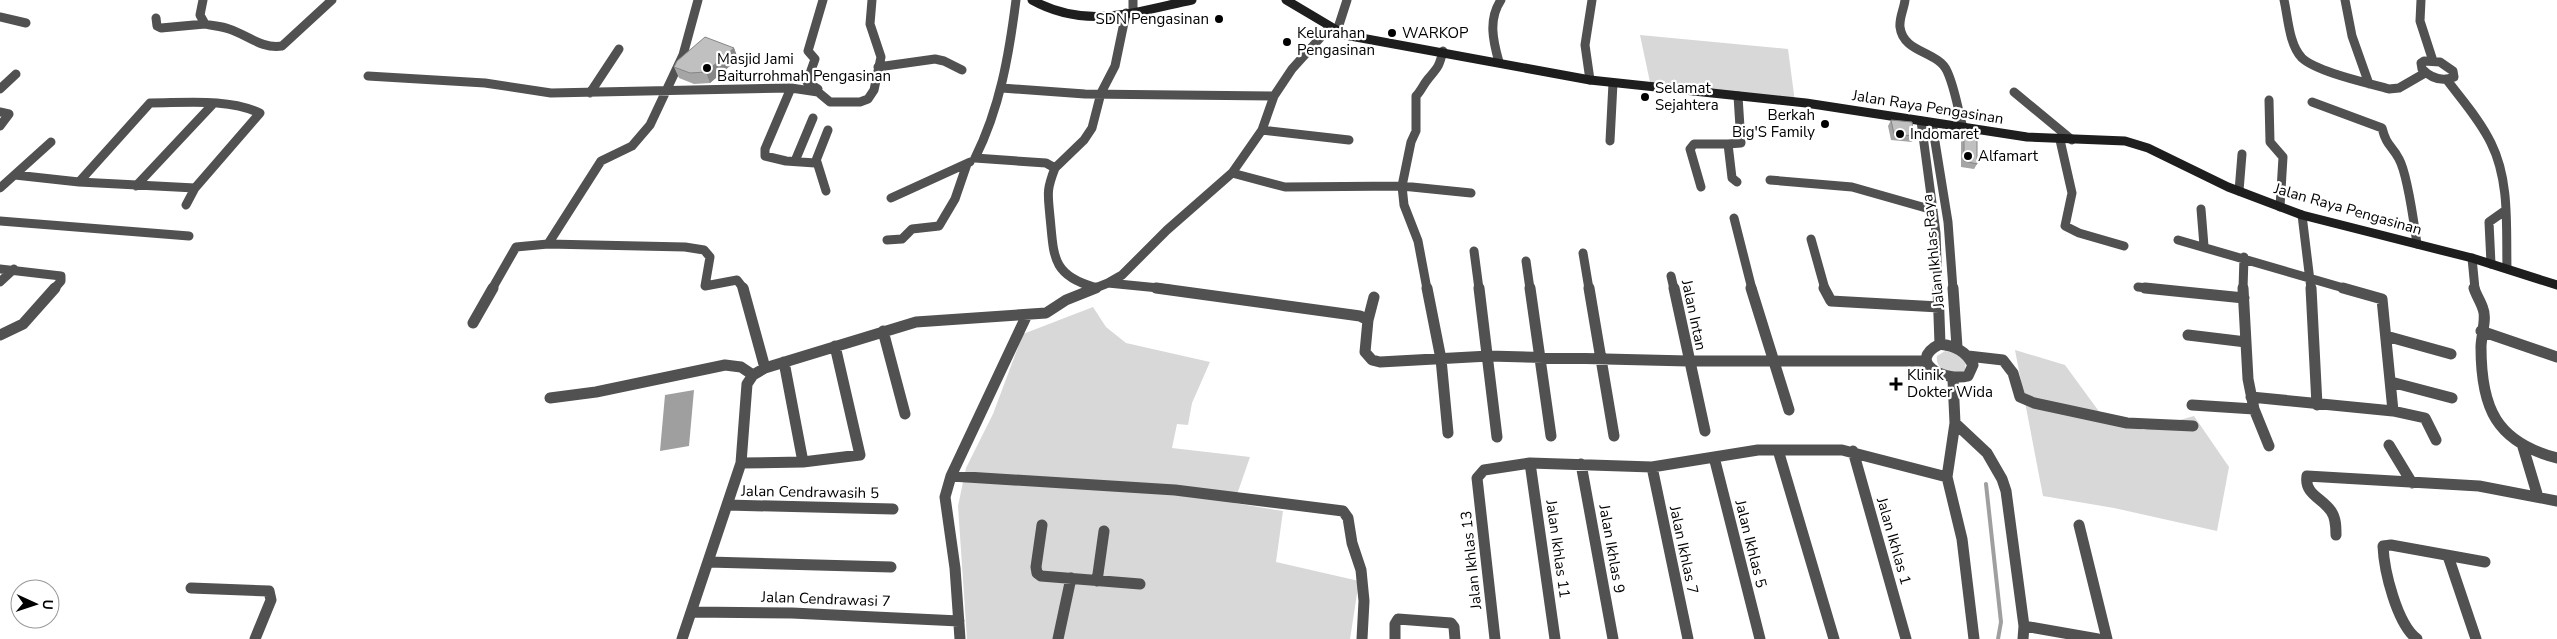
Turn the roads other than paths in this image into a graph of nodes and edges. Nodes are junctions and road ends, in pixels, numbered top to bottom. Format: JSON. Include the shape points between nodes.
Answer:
{"nodes":[{"id":1,"x":203,"y":0,"type":"edge"},
{"id":2,"x":332,"y":0,"type":"edge"},
{"id":3,"x":698,"y":0,"type":"edge"},
{"id":4,"x":823,"y":0,"type":"edge"},
{"id":5,"x":872,"y":0,"type":"edge"},
{"id":6,"x":1016,"y":0,"type":"edge"},
{"id":7,"x":1032,"y":0,"type":"edge"},
{"id":8,"x":1133,"y":0,"type":"edge"},
{"id":9,"x":1192,"y":0,"type":"edge"},
{"id":10,"x":1286,"y":0,"type":"edge"},
{"id":11,"x":1346,"y":0,"type":"edge"},
{"id":12,"x":1502,"y":0,"type":"edge"},
{"id":13,"x":1590,"y":0,"type":"edge"},
{"id":14,"x":1905,"y":0,"type":"edge"},
{"id":15,"x":2284,"y":0,"type":"edge"},
{"id":16,"x":2345,"y":0,"type":"edge"},
{"id":17,"x":2421,"y":0,"type":"edge"},
{"id":18,"x":1129,"y":12,"type":"junction"},
{"id":19,"x":0,"y":17,"type":"edge"},
{"id":20,"x":156,"y":18,"type":"dead end"},
{"id":21,"x":26,"y":23,"type":"dead end"},
{"id":22,"x":204,"y":24,"type":"junction"},
{"id":23,"x":1333,"y":29,"type":"junction"},
{"id":24,"x":619,"y":49,"type":"dead end"},
{"id":25,"x":1443,"y":51,"type":"junction"},
{"id":26,"x":2433,"y":61,"type":"junction"},
{"id":27,"x":1499,"y":62,"type":"junction"},
{"id":28,"x":878,"y":68,"type":"junction"},
{"id":29,"x":962,"y":70,"type":"dead end"},
{"id":30,"x":2425,"y":73,"type":"junction"},
{"id":31,"x":16,"y":74,"type":"dead end"},
{"id":32,"x":368,"y":76,"type":"dead end"},
{"id":33,"x":1590,"y":80,"type":"junction"},
{"id":34,"x":2447,"y":80,"type":"junction"},
{"id":35,"x":1613,"y":82,"type":"junction"},
{"id":36,"x":2370,"y":84,"type":"junction"},
{"id":37,"x":0,"y":88,"type":"edge"},
{"id":38,"x":791,"y":88,"type":"junction"},
{"id":39,"x":1002,"y":88,"type":"junction"},
{"id":40,"x":669,"y":89,"type":"junction"},
{"id":41,"x":818,"y":92,"type":"junction"},
{"id":42,"x":2014,"y":92,"type":"dead end"},
{"id":43,"x":590,"y":93,"type":"junction"},
{"id":44,"x":1101,"y":93,"type":"junction"},
{"id":45,"x":1274,"y":96,"type":"junction"},
{"id":46,"x":1738,"y":96,"type":"junction"},
{"id":47,"x":2268,"y":100,"type":"dead end"},
{"id":48,"x":2312,"y":102,"type":"dead end"},
{"id":49,"x":213,"y":104,"type":"junction"},
{"id":50,"x":0,"y":112,"type":"edge"},
{"id":51,"x":814,"y":118,"type":"dead end"},
{"id":52,"x":1920,"y":121,"type":"junction"},
{"id":53,"x":1932,"y":123,"type":"junction"},
{"id":54,"x":0,"y":126,"type":"edge"},
{"id":55,"x":1963,"y":128,"type":"junction"},
{"id":56,"x":828,"y":130,"type":"dead end"},
{"id":57,"x":1262,"y":130,"type":"junction"},
{"id":58,"x":1349,"y":140,"type":"dead end"},
{"id":59,"x":2060,"y":140,"type":"junction"},
{"id":60,"x":2072,"y":140,"type":"junction"},
{"id":61,"x":1610,"y":141,"type":"dead end"},
{"id":62,"x":51,"y":142,"type":"dead end"},
{"id":63,"x":1728,"y":144,"type":"junction"},
{"id":64,"x":2242,"y":154,"type":"dead end"},
{"id":65,"x":971,"y":161,"type":"junction"},
{"id":66,"x":795,"y":162,"type":"junction"},
{"id":67,"x":817,"y":162,"type":"junction"},
{"id":68,"x":1055,"y":168,"type":"junction"},
{"id":69,"x":1232,"y":173,"type":"junction"},
{"id":70,"x":16,"y":175,"type":"junction"},
{"id":71,"x":1770,"y":180,"type":"dead end"},
{"id":72,"x":79,"y":182,"type":"junction"},
{"id":73,"x":1737,"y":182,"type":"dead end"},
{"id":74,"x":136,"y":186,"type":"junction"},
{"id":75,"x":1402,"y":186,"type":"junction"},
{"id":76,"x":1701,"y":187,"type":"dead end"},
{"id":77,"x":0,"y":188,"type":"edge"},
{"id":78,"x":195,"y":188,"type":"junction"},
{"id":79,"x":826,"y":191,"type":"dead end"},
{"id":80,"x":2239,"y":191,"type":"junction"},
{"id":81,"x":1471,"y":193,"type":"dead end"},
{"id":82,"x":890,"y":198,"type":"dead end"},
{"id":83,"x":186,"y":205,"type":"dead end"},
{"id":84,"x":2280,"y":207,"type":"junction"},
{"id":85,"x":2201,"y":209,"type":"dead end"},
{"id":86,"x":1932,"y":210,"type":"junction"},
{"id":87,"x":2506,"y":210,"type":"junction"},
{"id":88,"x":2302,"y":215,"type":"junction"},
{"id":89,"x":1734,"y":218,"type":"dead end"},
{"id":90,"x":0,"y":220,"type":"edge"},
{"id":91,"x":189,"y":236,"type":"dead end"},
{"id":92,"x":1810,"y":239,"type":"dead end"},
{"id":93,"x":887,"y":240,"type":"dead end"},
{"id":94,"x":2178,"y":240,"type":"dead end"},
{"id":95,"x":548,"y":244,"type":"junction"},
{"id":96,"x":2416,"y":244,"type":"junction"},
{"id":97,"x":2124,"y":246,"type":"dead end"},
{"id":98,"x":2204,"y":246,"type":"junction"},
{"id":99,"x":1474,"y":252,"type":"dead end"},
{"id":100,"x":1583,"y":253,"type":"dead end"},
{"id":101,"x":2244,"y":257,"type":"junction"},
{"id":102,"x":2472,"y":258,"type":"junction"},
{"id":103,"x":1526,"y":261,"type":"dead end"},
{"id":104,"x":2492,"y":264,"type":"junction"},
{"id":105,"x":14,"y":268,"type":"junction"},
{"id":106,"x":2507,"y":268,"type":"junction"},
{"id":107,"x":0,"y":269,"type":"edge"},
{"id":108,"x":1671,"y":276,"type":"dead end"},
{"id":109,"x":2310,"y":276,"type":"junction"},
{"id":110,"x":0,"y":282,"type":"edge"},
{"id":111,"x":1108,"y":283,"type":"junction"},
{"id":112,"x":2557,"y":285,"type":"edge"},
{"id":113,"x":2138,"y":287,"type":"dead end"},
{"id":114,"x":1091,"y":289,"type":"junction"},
{"id":115,"x":1374,"y":297,"type":"dead end"},
{"id":116,"x":2244,"y":298,"type":"junction"},
{"id":117,"x":1939,"y":307,"type":"junction"},
{"id":118,"x":1026,"y":317,"type":"junction"},
{"id":119,"x":1368,"y":320,"type":"junction"},
{"id":120,"x":473,"y":323,"type":"dead end"},
{"id":121,"x":883,"y":331,"type":"junction"},
{"id":122,"x":2481,"y":331,"type":"junction"},
{"id":123,"x":0,"y":335,"type":"edge"},
{"id":124,"x":2188,"y":335,"type":"dead end"},
{"id":125,"x":2386,"y":336,"type":"junction"},
{"id":126,"x":2246,"y":342,"type":"junction"},
{"id":127,"x":1940,"y":344,"type":"junction"},
{"id":128,"x":834,"y":346,"type":"junction"},
{"id":129,"x":1957,"y":347,"type":"junction"},
{"id":130,"x":2451,"y":354,"type":"dead end"},
{"id":131,"x":1489,"y":356,"type":"junction"},
{"id":132,"x":1968,"y":356,"type":"junction"},
{"id":133,"x":2557,"y":357,"type":"edge"},
{"id":134,"x":1538,"y":358,"type":"junction"},
{"id":135,"x":1441,"y":359,"type":"junction"},
{"id":136,"x":1601,"y":360,"type":"junction"},
{"id":137,"x":1688,"y":361,"type":"junction"},
{"id":138,"x":1774,"y":361,"type":"junction"},
{"id":139,"x":1926,"y":361,"type":"junction"},
{"id":140,"x":784,"y":362,"type":"junction"},
{"id":141,"x":765,"y":368,"type":"junction"},
{"id":142,"x":753,"y":375,"type":"junction"},
{"id":143,"x":1953,"y":380,"type":"junction"},
{"id":144,"x":2391,"y":382,"type":"junction"},
{"id":145,"x":2251,"y":397,"type":"junction"},
{"id":146,"x":550,"y":398,"type":"dead end"},
{"id":147,"x":2452,"y":398,"type":"dead end"},
{"id":148,"x":2192,"y":405,"type":"dead end"},
{"id":149,"x":2317,"y":405,"type":"junction"},
{"id":150,"x":2254,"y":409,"type":"junction"},
{"id":151,"x":1788,"y":410,"type":"dead end"},
{"id":152,"x":2393,"y":411,"type":"junction"},
{"id":153,"x":905,"y":414,"type":"dead end"},
{"id":154,"x":1955,"y":423,"type":"junction"},
{"id":155,"x":2193,"y":426,"type":"dead end"},
{"id":156,"x":1705,"y":431,"type":"dead end"},
{"id":157,"x":1448,"y":433,"type":"dead end"},
{"id":158,"x":1551,"y":436,"type":"dead end"},
{"id":159,"x":1614,"y":436,"type":"dead end"},
{"id":160,"x":1497,"y":437,"type":"dead end"},
{"id":161,"x":2436,"y":440,"type":"dead end"},
{"id":162,"x":2389,"y":445,"type":"dead end"},
{"id":163,"x":2268,"y":446,"type":"dead end"},
{"id":164,"x":2523,"y":447,"type":"junction"},
{"id":165,"x":1778,"y":450,"type":"junction"},
{"id":166,"x":1853,"y":451,"type":"junction"},
{"id":167,"x":1714,"y":457,"type":"junction"},
{"id":168,"x":2557,"y":458,"type":"edge"},
{"id":169,"x":803,"y":462,"type":"junction"},
{"id":170,"x":741,"y":463,"type":"junction"},
{"id":171,"x":1530,"y":463,"type":"junction"},
{"id":172,"x":1581,"y":464,"type":"junction"},
{"id":173,"x":1652,"y":467,"type":"junction"},
{"id":174,"x":951,"y":476,"type":"junction"},
{"id":175,"x":1947,"y":477,"type":"junction"},
{"id":176,"x":2412,"y":483,"type":"junction"},
{"id":177,"x":2538,"y":497,"type":"junction"},
{"id":178,"x":2557,"y":501,"type":"edge"},
{"id":179,"x":727,"y":505,"type":"junction"},
{"id":180,"x":893,"y":509,"type":"dead end"},
{"id":181,"x":1042,"y":525,"type":"dead end"},
{"id":182,"x":2079,"y":526,"type":"dead end"},
{"id":183,"x":1104,"y":531,"type":"dead end"},
{"id":184,"x":2336,"y":535,"type":"dead end"},
{"id":185,"x":2448,"y":556,"type":"junction"},
{"id":186,"x":708,"y":562,"type":"junction"},
{"id":187,"x":2484,"y":562,"type":"dead end"},
{"id":188,"x":890,"y":567,"type":"dead end"},
{"id":189,"x":1071,"y":578,"type":"junction"},
{"id":190,"x":1097,"y":581,"type":"junction"},
{"id":191,"x":1140,"y":584,"type":"dead end"},
{"id":192,"x":191,"y":588,"type":"dead end"},
{"id":193,"x":691,"y":612,"type":"junction"},
{"id":194,"x":959,"y":621,"type":"junction"},
{"id":195,"x":2024,"y":626,"type":"junction"},
{"id":196,"x":255,"y":639,"type":"edge"},
{"id":197,"x":682,"y":639,"type":"edge"},
{"id":198,"x":960,"y":639,"type":"edge"},
{"id":199,"x":1058,"y":639,"type":"edge"},
{"id":200,"x":1362,"y":639,"type":"edge"},
{"id":201,"x":1394,"y":639,"type":"edge"},
{"id":202,"x":1455,"y":639,"type":"edge"},
{"id":203,"x":1495,"y":639,"type":"edge"},
{"id":204,"x":1555,"y":639,"type":"edge"},
{"id":205,"x":1613,"y":639,"type":"edge"},
{"id":206,"x":1688,"y":639,"type":"edge"},
{"id":207,"x":1760,"y":639,"type":"edge"},
{"id":208,"x":1834,"y":639,"type":"edge"},
{"id":209,"x":1906,"y":639,"type":"edge"},
{"id":210,"x":1974,"y":639,"type":"edge"},
{"id":211,"x":2023,"y":639,"type":"edge"},
{"id":212,"x":2098,"y":639,"type":"edge"},
{"id":213,"x":2107,"y":639,"type":"edge"},
{"id":214,"x":2417,"y":639,"type":"edge"},
{"id":215,"x":2476,"y":639,"type":"edge"}],
"edges":[{"from":1,"to":22,"type":"street","via":[[200,15]]},
{"from":2,"to":22,"type":"street","via":[[282,46],[268,46],[229,29]]},
{"from":3,"to":40,"type":"street","via":[[690,36]]},
{"from":4,"to":41,"type":"street","via":[[808,52],[815,59],[806,82]]},
{"from":5,"to":28,"type":"street","via":[[870,24],[880,50]]},
{"from":6,"to":39,"type":"street"},
{"from":7,"to":18,"type":"main road","via":[[1068,15],[1097,17]]},
{"from":8,"to":18,"type":"street"},
{"from":9,"to":18,"type":"main road"},
{"from":10,"to":23,"type":"main road","name":"Jalan Raya Pengasinan","via":[[1306,8]]},
{"from":11,"to":23,"type":"street"},
{"from":12,"to":27,"type":"street","via":[[1494,15],[1494,44]]},
{"from":13,"to":33,"type":"street","via":[[1585,45]]},
{"from":14,"to":55,"type":"street","via":[[1900,26],[1905,39],[1942,62],[1948,70]]},
{"from":15,"to":36,"type":"street","via":[[2299,56],[2319,68]]},
{"from":16,"to":36,"type":"street","via":[[2352,36]]},
{"from":17,"to":26,"type":"street","via":[[2420,21]]},
{"from":18,"to":44,"type":"street","via":[[1115,66]]},
{"from":19,"to":21,"type":"street"},
{"from":20,"to":22,"type":"street","via":[[157,26],[161,28]]},
{"from":23,"to":25,"type":"main road","name":"Jalan Raya Pengasinan","via":[[1354,37]]},
{"from":23,"to":45,"type":"street","via":[[1292,69]]},
{"from":24,"to":43,"type":"street"},
{"from":25,"to":27,"type":"main road","name":"Jalan Raya Pengasinan"},
{"from":25,"to":75,"type":"street","via":[[1439,69],[1426,80],[1416,96],[1416,131]]},
{"from":26,"to":30,"type":"street","via":[[2421,63]]},
{"from":26,"to":34,"type":"street","via":[[2445,64],[2453,71],[2454,77]]},
{"from":27,"to":33,"type":"main road","name":"Jalan Raya Pengasinan"},
{"from":28,"to":29,"type":"street","via":[[931,58]]},
{"from":28,"to":41,"type":"street","via":[[874,90],[865,101],[830,102]]},
{"from":30,"to":34,"type":"street"},
{"from":30,"to":36,"type":"street","via":[[2395,89]]},
{"from":31,"to":37,"type":"street"},
{"from":32,"to":43,"type":"street","via":[[485,83],[529,88],[543,93]]},
{"from":33,"to":35,"type":"main road","name":"Jalan Raya Pengasinan"},
{"from":34,"to":87,"type":"street","via":[[2491,144]]},
{"from":35,"to":46,"type":"main road","name":"Jalan Raya Pengasinan"},
{"from":35,"to":61,"type":"street"},
{"from":38,"to":40,"type":"street"},
{"from":38,"to":41,"type":"street"},
{"from":38,"to":66,"type":"street","via":[[763,153]]},
{"from":39,"to":44,"type":"street"},
{"from":39,"to":65,"type":"street","via":[[982,145]]},
{"from":40,"to":43,"type":"street"},
{"from":40,"to":95,"type":"street","via":[[642,136],[621,152],[610,154],[601,161]]},
{"from":42,"to":60,"type":"street"},
{"from":44,"to":45,"type":"street"},
{"from":44,"to":68,"type":"street","via":[[1092,128]]},
{"from":45,"to":57,"type":"street"},
{"from":46,"to":52,"type":"main road","name":"Jalan Raya Pengasinan"},
{"from":46,"to":63,"type":"street","via":[[1741,143]]},
{"from":47,"to":84,"type":"street","via":[[2270,142],[2283,157]]},
{"from":48,"to":96,"type":"street","via":[[2382,128],[2386,144],[2399,159],[2414,214]]},
{"from":49,"to":72,"type":"street","via":[[150,102]]},
{"from":49,"to":74,"type":"street"},
{"from":49,"to":78,"type":"street","via":[[253,108],[260,113]]},
{"from":50,"to":54,"type":"street","via":[[9,114]]},
{"from":51,"to":66,"type":"street"},
{"from":52,"to":53,"type":"main road","name":"Jalan Raya Pengasinan"},
{"from":52,"to":86,"type":"street"},
{"from":53,"to":55,"type":"main road","name":"Jalan Raya Pengasinan"},
{"from":53,"to":129,"type":"street","name":"Jalan Ikhlas Raya","via":[[1948,222]]},
{"from":55,"to":59,"type":"main road","name":"Jalan Raya Pengasinan"},
{"from":56,"to":67,"type":"street"},
{"from":57,"to":58,"type":"street"},
{"from":57,"to":69,"type":"street"},
{"from":59,"to":60,"type":"main road","name":"Jalan Raya Pengasinan"},
{"from":59,"to":97,"type":"street","via":[[2072,193],[2065,226]]},
{"from":60,"to":80,"type":"main road","name":"Jalan Raya Pengasinan","via":[[2115,140],[2138,145]]},
{"from":62,"to":70,"type":"street"},
{"from":63,"to":73,"type":"street","via":[[1732,178]]},
{"from":63,"to":76,"type":"street","via":[[1694,144],[1690,147]]},
{"from":64,"to":80,"type":"street"},
{"from":65,"to":68,"type":"street","via":[[1046,163]]},
{"from":65,"to":82,"type":"street"},
{"from":65,"to":93,"type":"street","via":[[939,226],[927,230],[912,229],[902,239]]},
{"from":66,"to":67,"type":"street"},
{"from":67,"to":79,"type":"street"},
{"from":68,"to":114,"type":"street","via":[[1046,200],[1050,214],[1050,245],[1057,265]]},
{"from":69,"to":75,"type":"street","via":[[1285,187]]},
{"from":69,"to":111,"type":"street","via":[[1122,275]]},
{"from":70,"to":72,"type":"street"},
{"from":70,"to":77,"type":"street"},
{"from":71,"to":86,"type":"street","via":[[1852,187]]},
{"from":72,"to":74,"type":"street"},
{"from":74,"to":78,"type":"street"},
{"from":75,"to":81,"type":"street"},
{"from":75,"to":135,"type":"street","via":[[1404,205],[1418,241]]},
{"from":78,"to":83,"type":"street"},
{"from":80,"to":84,"type":"main road","name":"Jalan Raya Pengasinan"},
{"from":84,"to":88,"type":"main road","name":"Jalan Raya Pengasinan"},
{"from":85,"to":98,"type":"street"},
{"from":86,"to":117,"type":"street"},
{"from":87,"to":104,"type":"street","via":[[2489,222]]},
{"from":87,"to":106,"type":"street"},
{"from":88,"to":96,"type":"main road","name":"Jalan Raya Pengasinan"},
{"from":88,"to":109,"type":"street"},
{"from":89,"to":138,"type":"street","via":[[1757,310]]},
{"from":90,"to":91,"type":"street"},
{"from":92,"to":117,"type":"street","via":[[1831,301]]},
{"from":94,"to":98,"type":"street"},
{"from":95,"to":120,"type":"street","via":[[516,247]]},
{"from":95,"to":141,"type":"street","via":[[704,250],[710,257],[705,286],[712,287],[733,279],[743,287]]},
{"from":96,"to":102,"type":"main road","name":"Jalan Raya Pengasinan"},
{"from":98,"to":101,"type":"street"},
{"from":99,"to":131,"type":"street"},
{"from":100,"to":136,"type":"street"},
{"from":101,"to":109,"type":"street"},
{"from":101,"to":116,"type":"street"},
{"from":102,"to":104,"type":"main road","name":"Jalan Raya Pengasinan"},
{"from":102,"to":122,"type":"street","via":[[2478,303],[2484,310]]},
{"from":103,"to":134,"type":"street"},
{"from":104,"to":106,"type":"main road","name":"Jalan Raya Pengasinan"},
{"from":105,"to":107,"type":"street"},
{"from":105,"to":110,"type":"street"},
{"from":105,"to":123,"type":"street","via":[[56,274],[61,276],[61,281],[23,324]]},
{"from":106,"to":112,"type":"main road","name":"Jalan Raya Pengasinan"},
{"from":108,"to":137,"type":"street","name":"Jalan Intan"},
{"from":109,"to":125,"type":"street","via":[[2382,298]]},
{"from":109,"to":149,"type":"street"},
{"from":111,"to":114,"type":"street"},
{"from":111,"to":119,"type":"street","via":[[1278,303]]},
{"from":113,"to":116,"type":"street"},
{"from":114,"to":118,"type":"street","via":[[1046,313]]},
{"from":115,"to":119,"type":"street"},
{"from":116,"to":126,"type":"street"},
{"from":117,"to":127,"type":"street"},
{"from":118,"to":121,"type":"street","via":[[942,318]]},
{"from":118,"to":174,"type":"street"},
{"from":119,"to":135,"type":"street","via":[[1365,352],[1372,360]]},
{"from":121,"to":128,"type":"street"},
{"from":121,"to":153,"type":"street"},
{"from":122,"to":133,"type":"street"},
{"from":122,"to":164,"type":"street","via":[[2483,385],[2488,401],[2502,426]]},
{"from":124,"to":126,"type":"street"},
{"from":125,"to":130,"type":"street"},
{"from":125,"to":144,"type":"street"},
{"from":126,"to":145,"type":"street"},
{"from":127,"to":129,"type":"street"},
{"from":127,"to":139,"type":"street","via":[[1926,353]]},
{"from":128,"to":140,"type":"street"},
{"from":128,"to":169,"type":"street","via":[[860,455]]},
{"from":129,"to":132,"type":"street"},
{"from":131,"to":134,"type":"street"},
{"from":131,"to":135,"type":"street"},
{"from":131,"to":160,"type":"street"},
{"from":132,"to":143,"type":"street","via":[[1973,365],[1972,371],[1962,379]]},
{"from":132,"to":155,"type":"street","via":[[2003,360],[2014,371],[2020,397],[2034,403],[2127,423]]},
{"from":134,"to":136,"type":"street"},
{"from":134,"to":158,"type":"street"},
{"from":135,"to":157,"type":"street"},
{"from":136,"to":137,"type":"street"},
{"from":136,"to":159,"type":"street"},
{"from":137,"to":138,"type":"street"},
{"from":137,"to":156,"type":"street","name":"Jalan Intan"},
{"from":138,"to":139,"type":"street"},
{"from":138,"to":151,"type":"street"},
{"from":139,"to":143,"type":"street","via":[[1932,370]]},
{"from":140,"to":141,"type":"street"},
{"from":140,"to":169,"type":"street"},
{"from":141,"to":142,"type":"street"},
{"from":142,"to":146,"type":"street","via":[[742,367],[725,365],[596,392]]},
{"from":142,"to":170,"type":"street","via":[[747,384]]},
{"from":143,"to":154,"type":"street"},
{"from":144,"to":147,"type":"street"},
{"from":144,"to":152,"type":"street"},
{"from":145,"to":149,"type":"street"},
{"from":145,"to":150,"type":"street"},
{"from":148,"to":150,"type":"street"},
{"from":149,"to":152,"type":"street"},
{"from":150,"to":163,"type":"street"},
{"from":152,"to":161,"type":"street","via":[[2425,418]]},
{"from":154,"to":175,"type":"street"},
{"from":154,"to":195,"type":"street","via":[[1991,456],[2000,470],[2006,491]]},
{"from":162,"to":176,"type":"street"},
{"from":164,"to":168,"type":"street"},
{"from":164,"to":177,"type":"street"},
{"from":165,"to":166,"type":"street"},
{"from":165,"to":167,"type":"street"},
{"from":165,"to":208,"type":"street"},
{"from":166,"to":175,"type":"street"},
{"from":166,"to":209,"type":"street","name":"Jalan Ikhlas 1"},
{"from":167,"to":173,"type":"street"},
{"from":167,"to":207,"type":"street","name":"Jalan Ikhlas 5"},
{"from":169,"to":170,"type":"street"},
{"from":170,"to":179,"type":"street"},
{"from":171,"to":172,"type":"street"},
{"from":171,"to":203,"type":"street","name":"Jalan Ikhlas 13","via":[[1496,466],[1484,470],[1476,478]]},
{"from":171,"to":204,"type":"street","name":"Jalan Ikhlas 11"},
{"from":172,"to":173,"type":"street"},
{"from":172,"to":205,"type":"street","name":"Jalan Ikhlas 9"},
{"from":173,"to":206,"type":"street","name":"Jalan Ikhlas 7"},
{"from":174,"to":194,"type":"street","via":[[945,497]]},
{"from":174,"to":200,"type":"street","via":[[1175,490],[1343,511],[1348,518],[1352,543],[1362,570]]},
{"from":175,"to":210,"type":"street","via":[[1962,539]]},
{"from":176,"to":177,"type":"street","via":[[2479,486]]},
{"from":176,"to":184,"type":"street","via":[[2307,476],[2308,487],[2335,520]]},
{"from":177,"to":178,"type":"street"},
{"from":179,"to":180,"type":"street","name":"Jalan Cendrawasih 5"},
{"from":179,"to":186,"type":"street"},
{"from":181,"to":189,"type":"street","via":[[1037,573],[1040,576]]},
{"from":182,"to":213,"type":"street"},
{"from":183,"to":190,"type":"street"},
{"from":185,"to":187,"type":"street"},
{"from":185,"to":214,"type":"street","via":[[2383,546],[2384,560],[2403,623]]},
{"from":185,"to":215,"type":"street"},
{"from":186,"to":188,"type":"street"},
{"from":186,"to":193,"type":"street"},
{"from":189,"to":190,"type":"street"},
{"from":189,"to":199,"type":"street"},
{"from":190,"to":191,"type":"street"},
{"from":192,"to":196,"type":"street","via":[[269,591],[271,600]]},
{"from":193,"to":194,"type":"street","name":"Jalan Cendrawasi 7"},
{"from":193,"to":197,"type":"street"},
{"from":194,"to":198,"type":"street"},
{"from":195,"to":211,"type":"street"},
{"from":195,"to":212,"type":"street"},
{"from":201,"to":202,"type":"street","via":[[1398,619],[1413,618],[1450,623],[1454,626]]}]}
